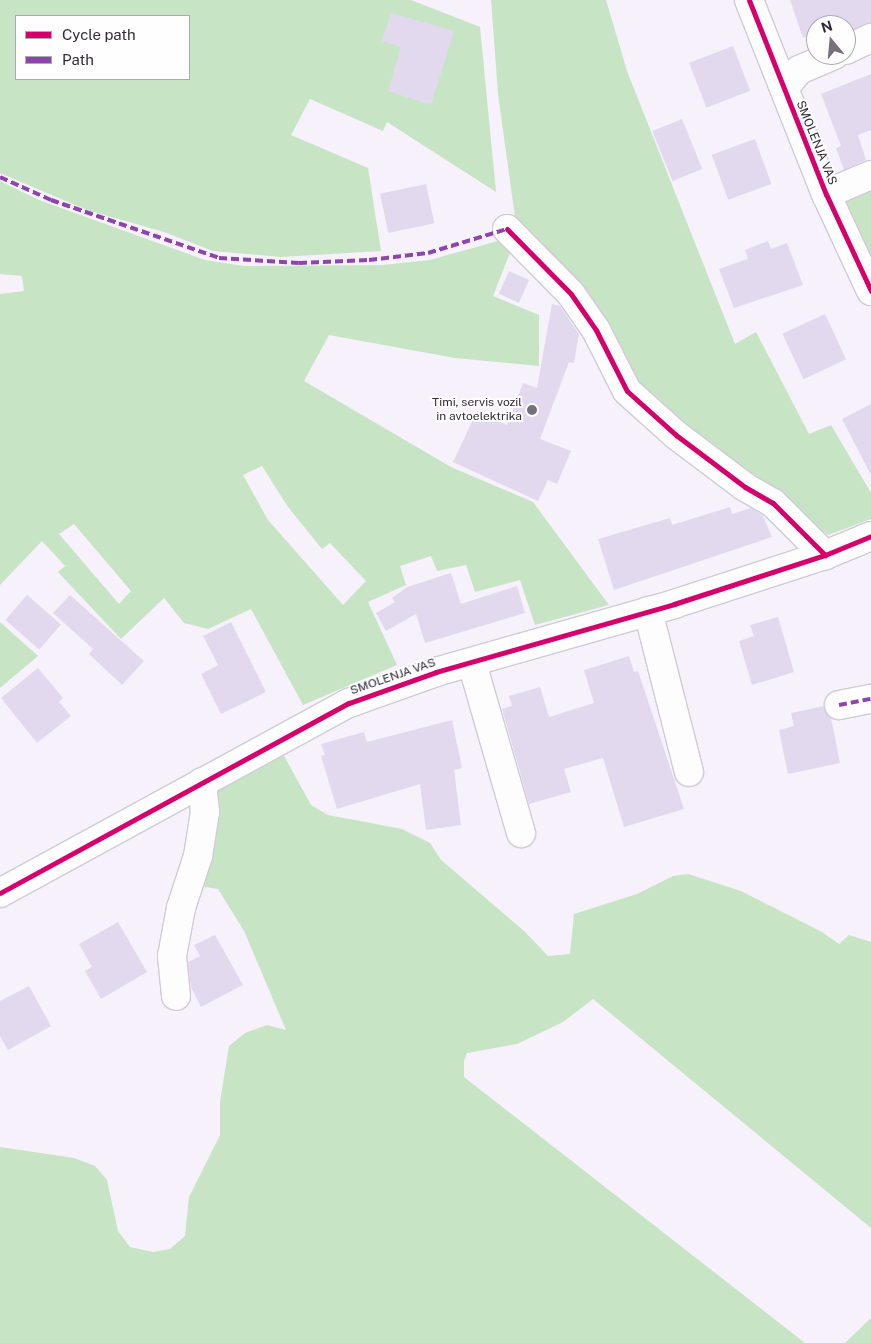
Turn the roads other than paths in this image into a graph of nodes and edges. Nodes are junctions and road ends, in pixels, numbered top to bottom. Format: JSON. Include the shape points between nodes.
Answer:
{"nodes":[{"id":1,"x":749,"y":0,"type":"edge"},
{"id":2,"x":871,"y":38,"type":"edge"},
{"id":3,"x":856,"y":45,"type":"edge"},
{"id":4,"x":811,"y":65,"type":"edge"},
{"id":5,"x":784,"y":88,"type":"junction"},
{"id":6,"x":871,"y":175,"type":"edge"},
{"id":7,"x":826,"y":194,"type":"junction"},
{"id":8,"x":507,"y":229,"type":"dead end"},
{"id":9,"x":871,"y":291,"type":"edge"},
{"id":10,"x":871,"y":536,"type":"edge"},
{"id":11,"x":825,"y":555,"type":"junction"},
{"id":12,"x":648,"y":611,"type":"junction"},
{"id":13,"x":472,"y":663,"type":"junction"},
{"id":14,"x":871,"y":699,"type":"edge"},
{"id":15,"x":838,"y":705,"type":"dead end"},
{"id":16,"x":689,"y":772,"type":"dead end"},
{"id":17,"x":202,"y":782,"type":"junction"},
{"id":18,"x":522,"y":833,"type":"dead end"},
{"id":19,"x":0,"y":894,"type":"edge"},
{"id":20,"x":176,"y":996,"type":"dead end"}],
"edges":[{"from":1,"to":5,"type":"main road","name":"SMOLENJA VAS"},
{"from":2,"to":3,"type":"main road"},
{"from":4,"to":5,"type":"main road","via":[[799,70]]},
{"from":5,"to":7,"type":"main road","name":"SMOLENJA VAS"},
{"from":6,"to":7,"type":"main road"},
{"from":7,"to":9,"type":"main road","name":"SMOLENJA VAS"},
{"from":8,"to":11,"type":"main road","via":[[571,294],[596,330],[627,391],[676,435],[745,487],[773,503]]},
{"from":10,"to":11,"type":"main road","name":"SMOLENJA VAS"},
{"from":11,"to":12,"type":"main road","name":"SMOLENJA VAS"},
{"from":12,"to":13,"type":"main road","name":"SMOLENJA VAS"},
{"from":12,"to":16,"type":"main road"},
{"from":13,"to":17,"type":"main road","name":"SMOLENJA VAS","via":[[411,680],[349,703]]},
{"from":13,"to":18,"type":"main road"},
{"from":14,"to":15,"type":"main road"},
{"from":17,"to":19,"type":"main road","name":"SMOLENJA VAS"},
{"from":17,"to":20,"type":"main road","via":[[205,812],[198,856],[181,908],[172,956]]}]}
